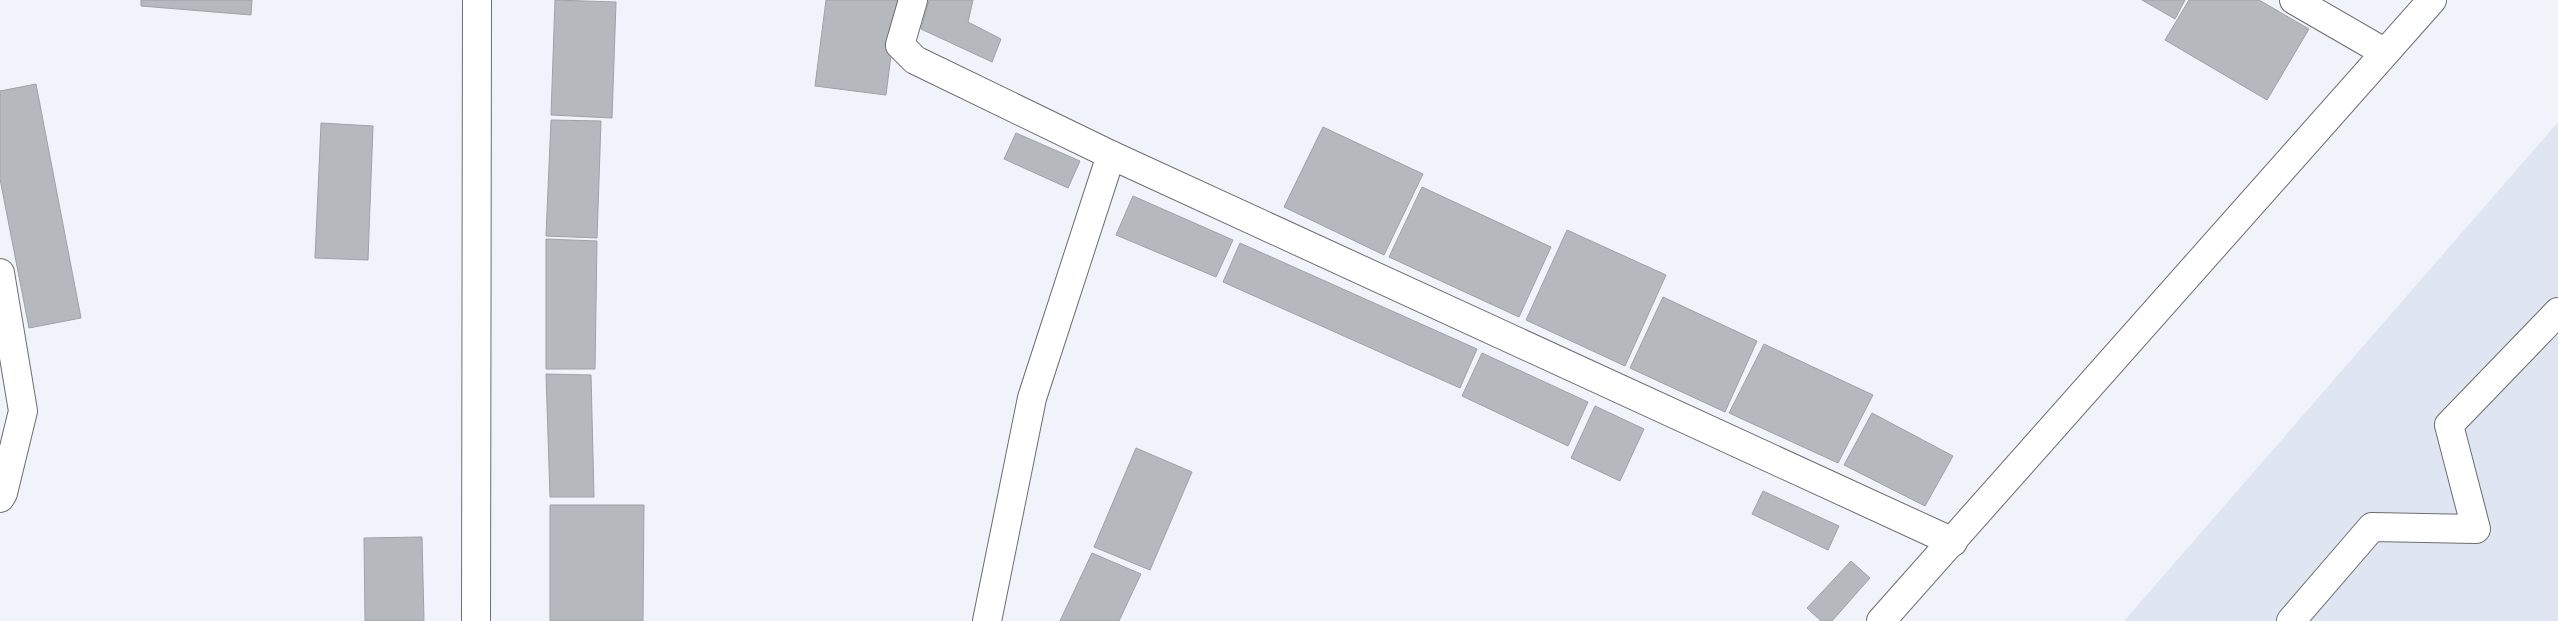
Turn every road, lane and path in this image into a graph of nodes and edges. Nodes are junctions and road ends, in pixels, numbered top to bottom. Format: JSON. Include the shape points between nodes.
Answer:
{"nodes":[{"id":1,"x":477,"y":0,"type":"edge"},
{"id":2,"x":913,"y":0,"type":"edge"},
{"id":3,"x":2294,"y":0,"type":"edge"},
{"id":4,"x":2432,"y":0,"type":"edge"},
{"id":5,"x":2384,"y":52,"type":"junction"},
{"id":6,"x":1110,"y":155,"type":"junction"},
{"id":7,"x":0,"y":273,"type":"edge"},
{"id":8,"x":2558,"y":312,"type":"edge"},
{"id":9,"x":0,"y":498,"type":"edge"},
{"id":10,"x":1953,"y":542,"type":"junction"},
{"id":11,"x":476,"y":621,"type":"edge"},
{"id":12,"x":987,"y":621,"type":"edge"},
{"id":13,"x":1881,"y":621,"type":"edge"},
{"id":14,"x":2291,"y":621,"type":"edge"}],
"edges":[{"from":1,"to":11,"type":"street"},
{"from":2,"to":6,"type":"street","via":[[900,45],[915,60]]},
{"from":3,"to":5,"type":"street"},
{"from":4,"to":5,"type":"street"},
{"from":5,"to":10,"type":"street"},
{"from":6,"to":10,"type":"street"},
{"from":6,"to":12,"type":"street","via":[[1032,398]]},
{"from":7,"to":9,"type":"street","via":[[23,411],[4,493]]},
{"from":8,"to":14,"type":"street","via":[[2448,426],[2476,529],[2372,527]]},
{"from":10,"to":13,"type":"street"}]}
